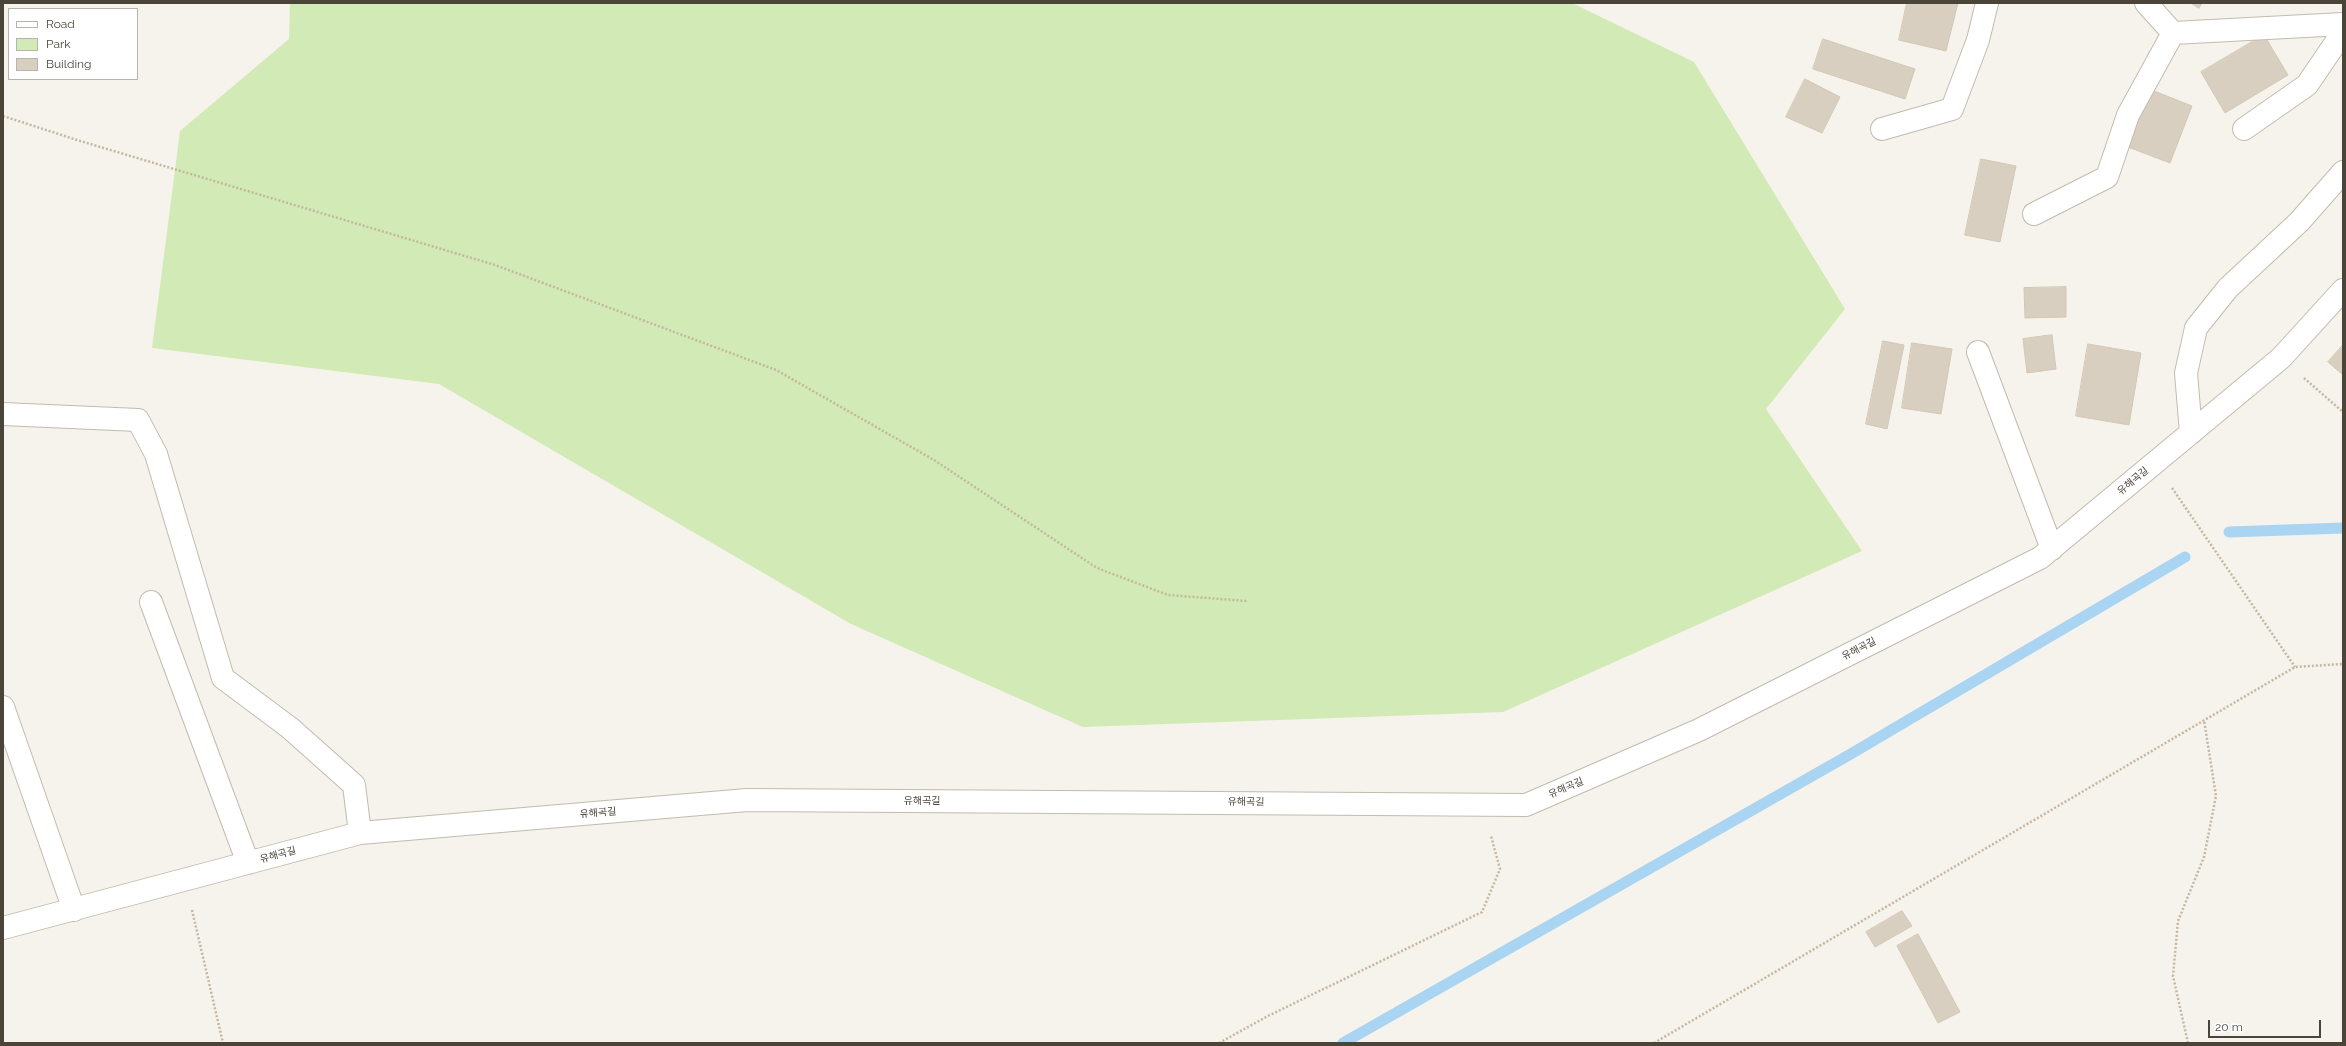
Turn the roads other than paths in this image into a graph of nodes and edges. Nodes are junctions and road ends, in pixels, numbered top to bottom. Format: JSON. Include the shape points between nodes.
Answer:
{"nodes":[{"id":1,"x":1987,"y":3,"type":"edge"},
{"id":2,"x":2146,"y":3,"type":"edge"},
{"id":3,"x":2343,"y":24,"type":"edge"},
{"id":4,"x":2343,"y":32,"type":"edge"},
{"id":5,"x":2173,"y":33,"type":"junction"},
{"id":6,"x":1882,"y":129,"type":"dead end"},
{"id":7,"x":2244,"y":129,"type":"dead end"},
{"id":8,"x":2343,"y":172,"type":"edge"},
{"id":9,"x":2034,"y":214,"type":"dead end"},
{"id":10,"x":2343,"y":290,"type":"edge"},
{"id":11,"x":1978,"y":352,"type":"dead end"},
{"id":12,"x":3,"y":414,"type":"edge"},
{"id":13,"x":2191,"y":433,"type":"junction"},
{"id":14,"x":2052,"y":549,"type":"junction"},
{"id":15,"x":151,"y":602,"type":"dead end"},
{"id":16,"x":3,"y":707,"type":"edge"},
{"id":17,"x":360,"y":833,"type":"junction"},
{"id":18,"x":248,"y":863,"type":"junction"},
{"id":19,"x":74,"y":910,"type":"junction"},
{"id":20,"x":3,"y":928,"type":"edge"}],
"edges":[{"from":1,"to":6,"type":"street","via":[[1978,40],[1952,108]]},
{"from":2,"to":5,"type":"street"},
{"from":3,"to":5,"type":"street"},
{"from":4,"to":7,"type":"street","via":[[2307,85]]},
{"from":5,"to":9,"type":"street","via":[[2128,115],[2107,177]]},
{"from":8,"to":13,"type":"street","via":[[2300,222],[2228,288],[2196,328],[2186,372]]},
{"from":10,"to":13,"type":"street","name":"유해곡길","via":[[2281,358]]},
{"from":11,"to":14,"type":"street"},
{"from":12,"to":17,"type":"street","via":[[138,420],[156,454],[223,678],[290,728],[354,785]]},
{"from":13,"to":14,"type":"street","name":"유해곡길"},
{"from":14,"to":17,"type":"street","name":"유해곡길","via":[[2040,558],[1699,730],[1526,805],[747,800]]},
{"from":15,"to":18,"type":"street"},
{"from":16,"to":19,"type":"street"},
{"from":17,"to":18,"type":"street","name":"유해곡길"},
{"from":18,"to":19,"type":"street","name":"유해곡길"},
{"from":19,"to":20,"type":"street","name":"유해곡길"}]}
